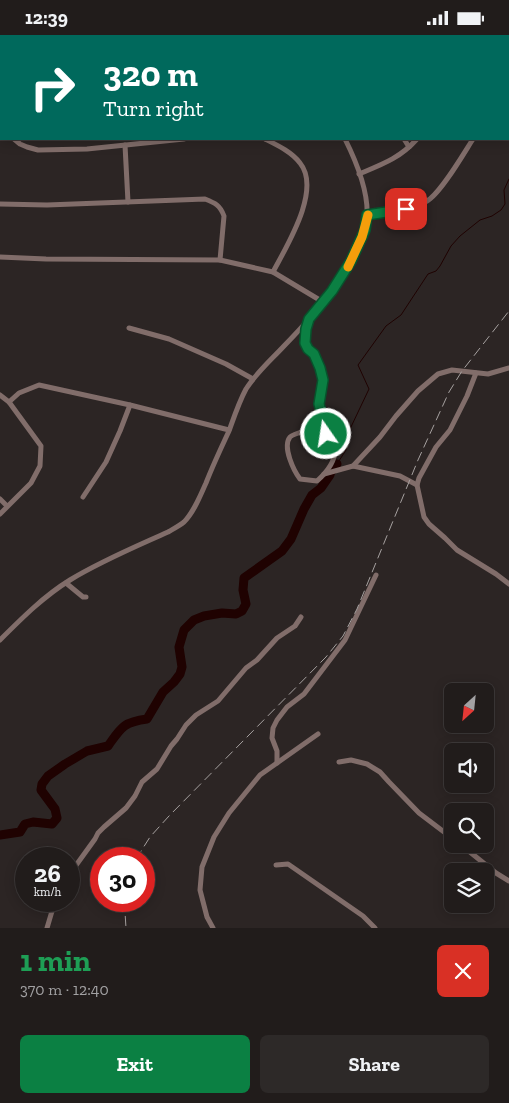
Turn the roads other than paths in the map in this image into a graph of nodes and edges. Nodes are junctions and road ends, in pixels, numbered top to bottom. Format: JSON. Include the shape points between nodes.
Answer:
{"nodes":[{"id":1,"x":15,"y":140,"type":"edge"},
{"id":2,"x":174,"y":140,"type":"edge"},
{"id":3,"x":267,"y":140,"type":"edge"},
{"id":4,"x":344,"y":140,"type":"edge"},
{"id":5,"x":405,"y":140,"type":"edge"},
{"id":6,"x":417,"y":140,"type":"edge"},
{"id":7,"x":472,"y":140,"type":"edge"},
{"id":8,"x":124,"y":145,"type":"junction"},
{"id":9,"x":409,"y":147,"type":"junction"},
{"id":10,"x":359,"y":174,"type":"junction"},
{"id":11,"x":128,"y":202,"type":"junction"},
{"id":12,"x":0,"y":204,"type":"edge"},
{"id":13,"x":367,"y":215,"type":"junction"},
{"id":14,"x":0,"y":257,"type":"edge"},
{"id":15,"x":220,"y":260,"type":"junction"},
{"id":16,"x":273,"y":272,"type":"junction"},
{"id":17,"x":323,"y":302,"type":"junction"},
{"id":18,"x":309,"y":319,"type":"junction"},
{"id":19,"x":129,"y":329,"type":"dead end"},
{"id":20,"x":509,"y":368,"type":"edge"},
{"id":21,"x":476,"y":373,"type":"junction"},
{"id":22,"x":253,"y":379,"type":"junction"},
{"id":23,"x":0,"y":395,"type":"edge"},
{"id":24,"x":9,"y":402,"type":"junction"},
{"id":25,"x":130,"y":405,"type":"junction"},
{"id":26,"x":325,"y":427,"type":"junction"},
{"id":27,"x":229,"y":430,"type":"junction"},
{"id":28,"x":353,"y":466,"type":"junction"},
{"id":29,"x":324,"y":475,"type":"junction"},
{"id":30,"x":417,"y":485,"type":"junction"},
{"id":31,"x":83,"y":497,"type":"dead end"},
{"id":32,"x":0,"y":499,"type":"edge"},
{"id":33,"x":7,"y":506,"type":"junction"},
{"id":34,"x":0,"y":514,"type":"edge"},
{"id":35,"x":376,"y":575,"type":"dead end"},
{"id":36,"x":66,"y":583,"type":"junction"},
{"id":37,"x":509,"y":584,"type":"edge"},
{"id":38,"x":86,"y":597,"type":"dead end"},
{"id":39,"x":301,"y":617,"type":"dead end"},
{"id":40,"x":0,"y":640,"type":"edge"},
{"id":41,"x":318,"y":734,"type":"dead end"},
{"id":42,"x":339,"y":762,"type":"dead end"},
{"id":43,"x":277,"y":763,"type":"junction"},
{"id":44,"x":444,"y":831,"type":"edge"},
{"id":45,"x":471,"y":853,"type":"edge"},
{"id":46,"x":80,"y":860,"type":"edge"},
{"id":47,"x":276,"y":865,"type":"dead end"},
{"id":48,"x":509,"y":881,"type":"edge"},
{"id":49,"x":52,"y":912,"type":"edge"},
{"id":50,"x":47,"y":928,"type":"edge"},
{"id":51,"x":213,"y":928,"type":"edge"},
{"id":52,"x":375,"y":928,"type":"edge"}],
"edges":[{"from":1,"to":8,"type":"street","via":[[38,150]]},
{"from":2,"to":8,"type":"street"},
{"from":3,"to":16,"type":"street","via":[[289,152],[300,163],[306,177],[301,215]]},
{"from":4,"to":10,"type":"street"},
{"from":5,"to":9,"type":"street"},
{"from":6,"to":9,"type":"street"},
{"from":7,"to":13,"type":"street","via":[[437,192],[427,201],[406,209]]},
{"from":8,"to":11,"type":"street"},
{"from":9,"to":10,"type":"street","via":[[394,159]]},
{"from":10,"to":13,"type":"street"},
{"from":11,"to":12,"type":"street"},
{"from":11,"to":15,"type":"street","via":[[205,199],[217,204],[224,216]]},
{"from":13,"to":17,"type":"street","via":[[365,230],[351,261]]},
{"from":14,"to":15,"type":"street"},
{"from":15,"to":16,"type":"street"},
{"from":16,"to":17,"type":"street"},
{"from":17,"to":18,"type":"street"},
{"from":18,"to":22,"type":"street"},
{"from":18,"to":26,"type":"street","via":[[305,343],[314,354],[323,380],[319,404]]},
{"from":19,"to":22,"type":"street","via":[[169,339]]},
{"from":20,"to":21,"type":"street","via":[[488,374]]},
{"from":21,"to":28,"type":"street","via":[[452,370],[430,380]]},
{"from":21,"to":30,"type":"street","via":[[450,430],[436,447]]},
{"from":22,"to":27,"type":"street"},
{"from":23,"to":24,"type":"street"},
{"from":24,"to":25,"type":"street","via":[[19,393],[39,385]]},
{"from":24,"to":33,"type":"street","via":[[41,446],[40,466],[31,483]]},
{"from":25,"to":27,"type":"street"},
{"from":25,"to":31,"type":"street","via":[[106,461]]},
{"from":26,"to":29,"type":"street","via":[[326,440],[335,450],[335,457]]},
{"from":26,"to":29,"type":"street","via":[[294,434],[288,448],[290,461],[300,479],[317,481]]},
{"from":27,"to":36,"type":"street","via":[[200,497],[184,521],[168,532],[89,568]]},
{"from":28,"to":29,"type":"street"},
{"from":28,"to":30,"type":"street","via":[[400,476]]},
{"from":30,"to":37,"type":"street","via":[[424,517],[430,524],[457,550]]},
{"from":32,"to":33,"type":"street"},
{"from":33,"to":34,"type":"street"},
{"from":35,"to":43,"type":"street","via":[[345,641],[304,694],[277,720],[272,738]]},
{"from":36,"to":38,"type":"street"},
{"from":36,"to":40,"type":"street","via":[[33,607]]},
{"from":39,"to":46,"type":"street","via":[[295,626],[277,638],[244,670],[218,701],[186,725],[154,773],[142,782],[126,808],[98,833]]},
{"from":41,"to":43,"type":"street"},
{"from":42,"to":44,"type":"street","via":[[351,760],[380,772],[419,813]]},
{"from":43,"to":51,"type":"street","via":[[260,775],[229,813],[214,837],[202,867],[200,890]]},
{"from":45,"to":48,"type":"street"},
{"from":47,"to":52,"type":"street","via":[[288,864],[363,916]]},
{"from":49,"to":50,"type":"street"}]}
